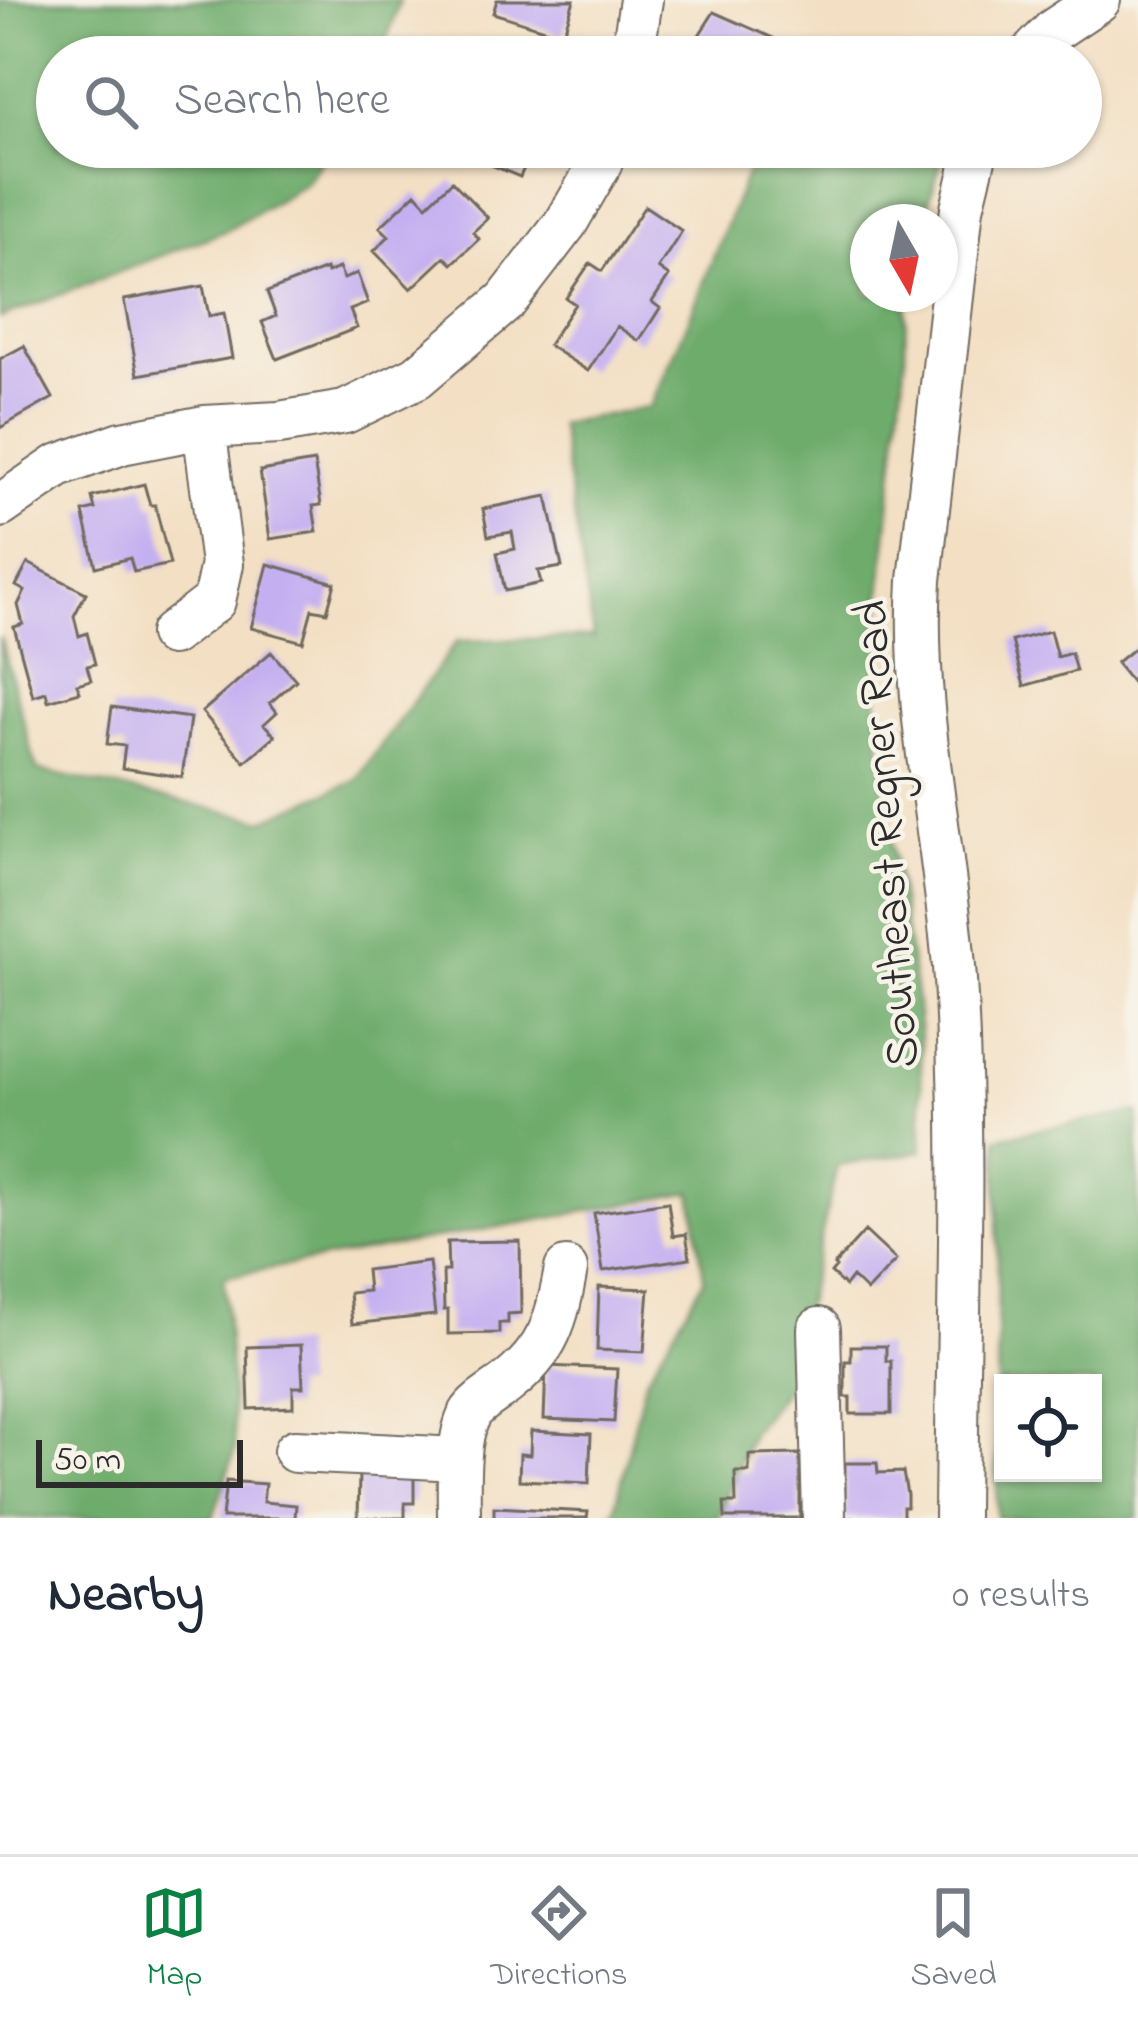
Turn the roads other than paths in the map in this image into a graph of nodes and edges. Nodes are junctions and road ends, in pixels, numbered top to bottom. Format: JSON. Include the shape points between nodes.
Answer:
{"nodes":[{"id":1,"x":641,"y":0,"type":"edge"},
{"id":2,"x":1099,"y":0,"type":"edge"},
{"id":3,"x":635,"y":36,"type":"edge"},
{"id":4,"x":1048,"y":36,"type":"edge"},
{"id":5,"x":598,"y":168,"type":"edge"},
{"id":6,"x":972,"y":168,"type":"edge"},
{"id":7,"x":204,"y":427,"type":"junction"},
{"id":8,"x":0,"y":506,"type":"edge"},
{"id":9,"x":171,"y":634,"type":"dead end"},
{"id":10,"x":566,"y":1269,"type":"dead end"},
{"id":11,"x":819,"y":1329,"type":"dead end"},
{"id":12,"x":295,"y":1450,"type":"dead end"},
{"id":13,"x":459,"y":1459,"type":"junction"},
{"id":14,"x":459,"y":1518,"type":"edge"},
{"id":15,"x":824,"y":1518,"type":"edge"},
{"id":16,"x":956,"y":1518,"type":"edge"}],
"edges":[{"from":1,"to":3,"type":"street"},
{"from":2,"to":4,"type":"street"},
{"from":5,"to":7,"type":"street","via":[[506,301],[417,377],[345,412]]},
{"from":6,"to":16,"type":"street","name":"Southeast Regner Road","via":[[917,624],[955,978]]},
{"from":7,"to":8,"type":"street","via":[[58,466]]},
{"from":7,"to":9,"type":"street","via":[[222,564],[214,601]]},
{"from":10,"to":13,"type":"street","via":[[543,1348],[470,1412]]},
{"from":11,"to":15,"type":"street"},
{"from":12,"to":13,"type":"street"},
{"from":13,"to":14,"type":"street"}]}
